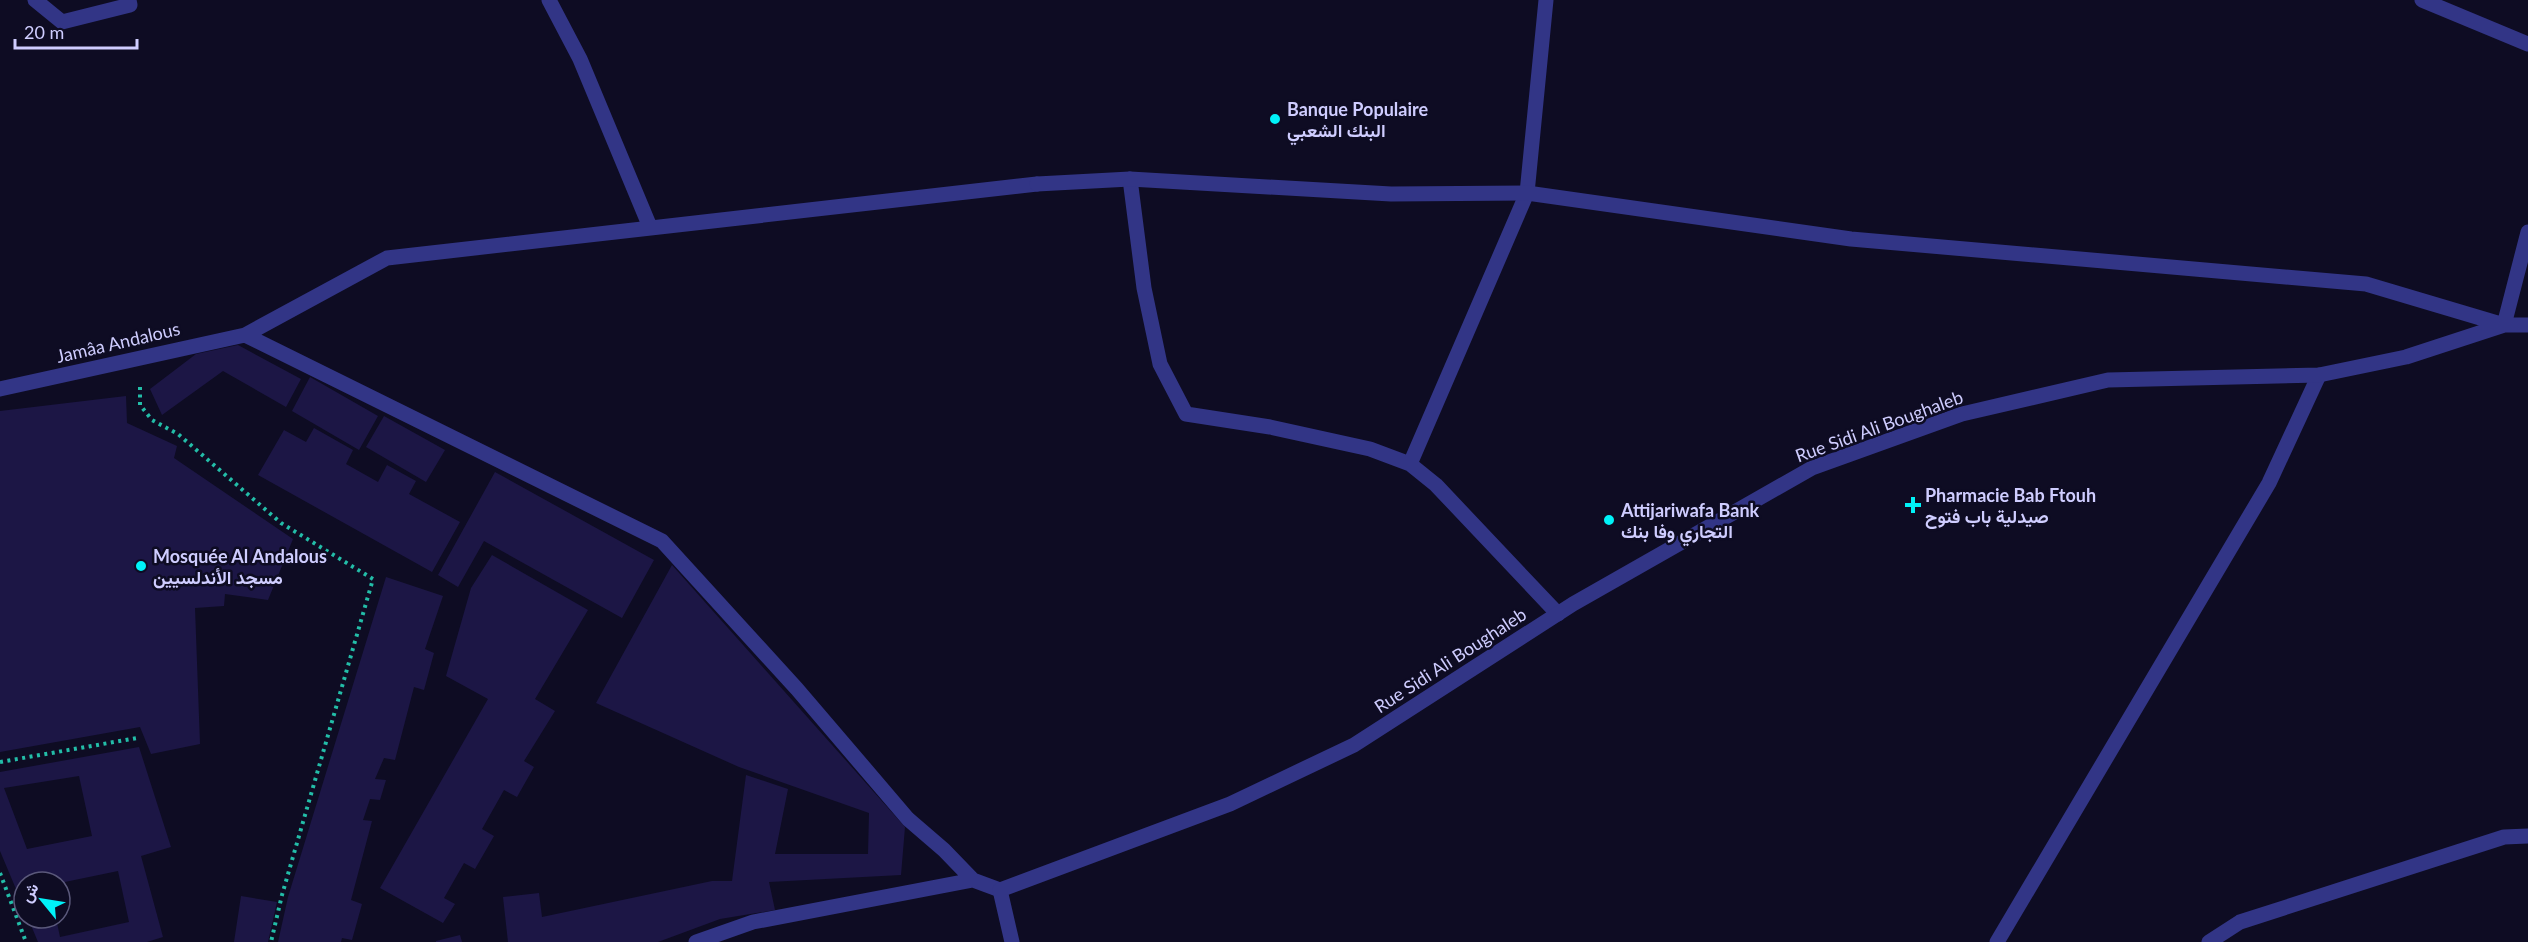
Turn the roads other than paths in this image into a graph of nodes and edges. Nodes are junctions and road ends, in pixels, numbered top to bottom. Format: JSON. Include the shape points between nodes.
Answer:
{"nodes":[{"id":1,"x":35,"y":0,"type":"edge"},
{"id":2,"x":129,"y":0,"type":"edge"},
{"id":3,"x":549,"y":0,"type":"edge"},
{"id":4,"x":1546,"y":0,"type":"edge"},
{"id":5,"x":2422,"y":0,"type":"edge"},
{"id":6,"x":2528,"y":44,"type":"edge"},
{"id":7,"x":1130,"y":179,"type":"junction"},
{"id":8,"x":1527,"y":193,"type":"junction"},
{"id":9,"x":650,"y":226,"type":"junction"},
{"id":10,"x":2528,"y":232,"type":"edge"},
{"id":11,"x":2504,"y":325,"type":"junction"},
{"id":12,"x":2528,"y":325,"type":"edge"},
{"id":13,"x":245,"y":335,"type":"junction"},
{"id":14,"x":2319,"y":375,"type":"junction"},
{"id":15,"x":0,"y":389,"type":"edge"},
{"id":16,"x":1410,"y":464,"type":"junction"},
{"id":17,"x":1558,"y":614,"type":"junction"},
{"id":18,"x":2528,"y":836,"type":"edge"},
{"id":19,"x":973,"y":880,"type":"junction"},
{"id":20,"x":1000,"y":890,"type":"junction"},
{"id":21,"x":696,"y":942,"type":"edge"},
{"id":22,"x":1012,"y":942,"type":"edge"},
{"id":23,"x":1997,"y":942,"type":"edge"},
{"id":24,"x":2209,"y":942,"type":"edge"}],
"edges":[{"from":1,"to":2,"type":"street","via":[[62,22],[130,5]]},
{"from":3,"to":9,"type":"street","via":[[580,58]]},
{"from":4,"to":8,"type":"street"},
{"from":5,"to":6,"type":"street"},
{"from":7,"to":8,"type":"street","name":"Jamâa Andalous","via":[[1391,194]]},
{"from":7,"to":9,"type":"street","name":"Jamâa Andalous","via":[[1037,184]]},
{"from":7,"to":16,"type":"street","via":[[1144,288],[1160,364],[1186,414],[1370,448]]},
{"from":8,"to":11,"type":"street","name":"Jamâa Andalous","via":[[1851,239],[2366,284]]},
{"from":8,"to":16,"type":"street"},
{"from":9,"to":13,"type":"street","name":"Jamâa Andalous","via":[[387,258]]},
{"from":10,"to":11,"type":"street"},
{"from":11,"to":12,"type":"street"},
{"from":11,"to":14,"type":"street","name":"Rue Sidi Ali Boughaleb","via":[[2406,357]]},
{"from":13,"to":15,"type":"street","name":"Jamâa Andalous"},
{"from":13,"to":19,"type":"street","via":[[662,541],[797,689],[908,819]]},
{"from":14,"to":17,"type":"street","name":"Rue Sidi Ali Boughaleb","via":[[2108,380],[1962,414],[1812,468]]},
{"from":14,"to":23,"type":"street","via":[[2269,483]]},
{"from":16,"to":17,"type":"street","via":[[1436,485]]},
{"from":17,"to":20,"type":"street","name":"Rue Sidi Ali Boughaleb","via":[[1354,745],[1230,804]]},
{"from":18,"to":24,"type":"street","via":[[2504,837],[2240,922]]},
{"from":19,"to":20,"type":"street"},
{"from":19,"to":21,"type":"street","via":[[753,922]]},
{"from":20,"to":22,"type":"street"}]}
